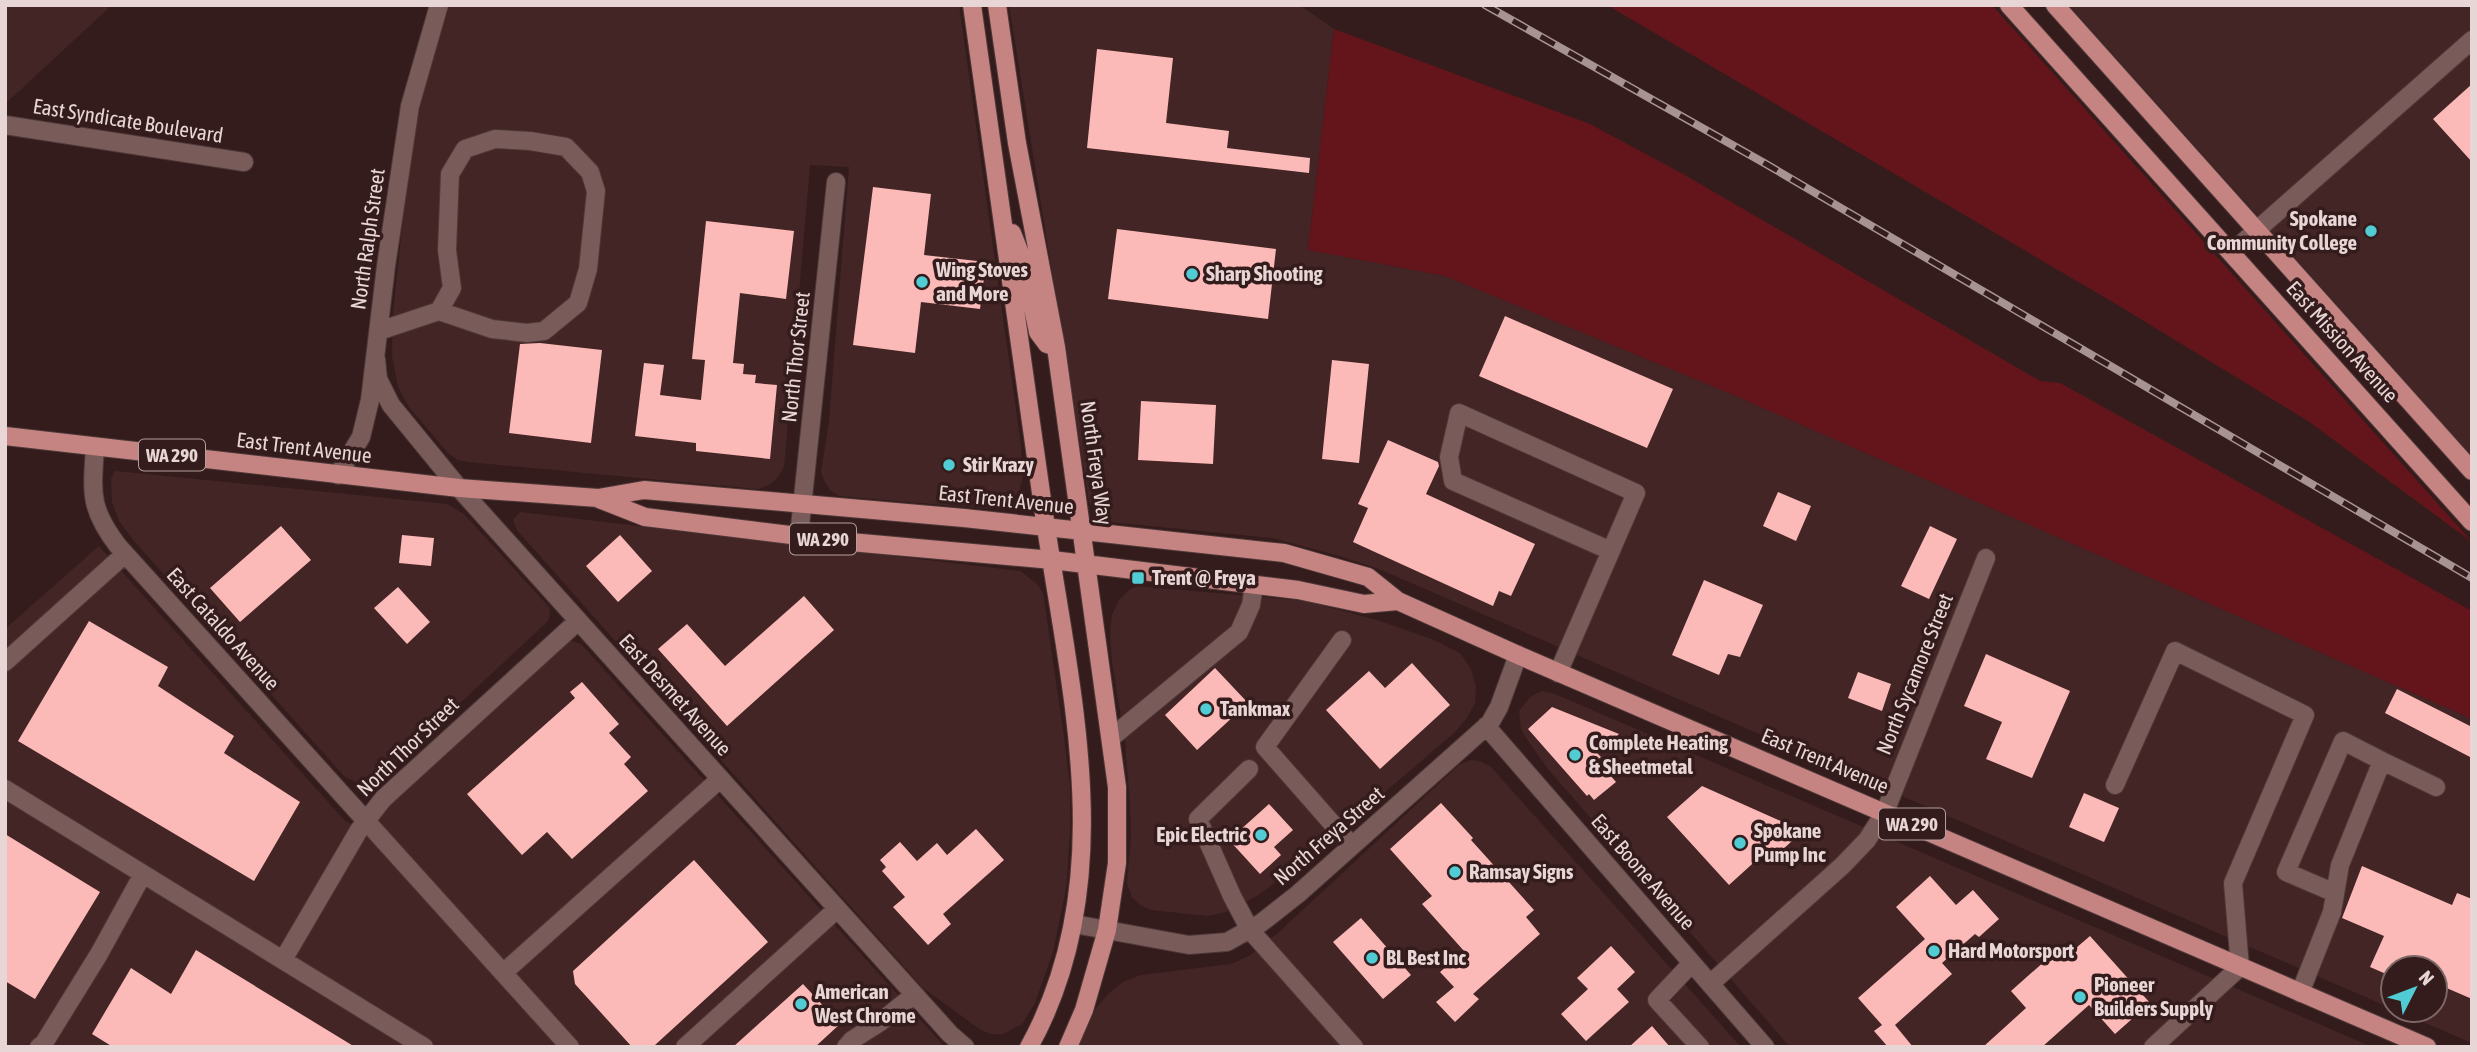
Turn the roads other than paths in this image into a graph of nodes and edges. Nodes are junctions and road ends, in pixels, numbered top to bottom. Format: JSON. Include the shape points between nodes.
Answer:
{"nodes":[{"id":1,"x":439,"y":5,"type":"edge"},
{"id":2,"x":972,"y":5,"type":"edge"},
{"id":3,"x":997,"y":5,"type":"edge"},
{"id":4,"x":2009,"y":5,"type":"edge"},
{"id":5,"x":2055,"y":5,"type":"edge"},
{"id":6,"x":2472,"y":40,"type":"edge"},
{"id":7,"x":5,"y":125,"type":"edge"},
{"id":8,"x":244,"y":162,"type":"dead end"},
{"id":9,"x":836,"y":182,"type":"dead end"},
{"id":10,"x":1002,"y":210,"type":"junction"},
{"id":11,"x":2256,"y":230,"type":"junction"},
{"id":12,"x":2232,"y":252,"type":"junction"},
{"id":13,"x":439,"y":311,"type":"junction"},
{"id":14,"x":379,"y":331,"type":"junction"},
{"id":15,"x":1056,"y":347,"type":"junction"},
{"id":16,"x":376,"y":359,"type":"junction"},
{"id":17,"x":5,"y":436,"type":"edge"},
{"id":18,"x":94,"y":447,"type":"junction"},
{"id":19,"x":2472,"y":471,"type":"edge"},
{"id":20,"x":338,"y":475,"type":"junction"},
{"id":21,"x":459,"y":488,"type":"junction"},
{"id":22,"x":598,"y":498,"type":"junction"},
{"id":23,"x":802,"y":504,"type":"junction"},
{"id":24,"x":2472,"y":522,"type":"edge"},
{"id":25,"x":1046,"y":527,"type":"junction"},
{"id":26,"x":1083,"y":531,"type":"junction"},
{"id":27,"x":799,"y":536,"type":"junction"},
{"id":28,"x":1611,"y":551,"type":"junction"},
{"id":29,"x":125,"y":554,"type":"junction"},
{"id":30,"x":1986,"y":558,"type":"dead end"},
{"id":31,"x":1052,"y":560,"type":"junction"},
{"id":32,"x":1087,"y":566,"type":"junction"},
{"id":33,"x":1254,"y":585,"type":"junction"},
{"id":34,"x":1398,"y":601,"type":"junction"},
{"id":35,"x":578,"y":621,"type":"junction"},
{"id":36,"x":1342,"y":640,"type":"dead end"},
{"id":37,"x":1518,"y":655,"type":"junction"},
{"id":38,"x":5,"y":662,"type":"edge"},
{"id":39,"x":1558,"y":673,"type":"junction"},
{"id":40,"x":1486,"y":726,"type":"junction"},
{"id":41,"x":1112,"y":737,"type":"junction"},
{"id":42,"x":2382,"y":761,"type":"junction"},
{"id":43,"x":1249,"y":769,"type":"dead end"},
{"id":44,"x":720,"y":779,"type":"junction"},
{"id":45,"x":2115,"y":785,"type":"dead end"},
{"id":46,"x":2436,"y":787,"type":"dead end"},
{"id":47,"x":5,"y":789,"type":"edge"},
{"id":48,"x":1885,"y":812,"type":"junction"},
{"id":49,"x":365,"y":821,"type":"junction"},
{"id":50,"x":1352,"y":846,"type":"junction"},
{"id":51,"x":143,"y":874,"type":"junction"},
{"id":52,"x":2335,"y":893,"type":"junction"},
{"id":53,"x":837,"y":909,"type":"junction"},
{"id":54,"x":1074,"y":924,"type":"junction"},
{"id":55,"x":1107,"y":930,"type":"junction"},
{"id":56,"x":1250,"y":930,"type":"junction"},
{"id":57,"x":283,"y":960,"type":"junction"},
{"id":58,"x":1692,"y":963,"type":"junction"},
{"id":59,"x":2240,"y":967,"type":"junction"},
{"id":60,"x":503,"y":973,"type":"junction"},
{"id":61,"x":1710,"y":984,"type":"junction"},
{"id":62,"x":2300,"y":993,"type":"junction"},
{"id":63,"x":914,"y":995,"type":"junction"},
{"id":64,"x":43,"y":1046,"type":"edge"},
{"id":65,"x":425,"y":1047,"type":"edge"},
{"id":66,"x":570,"y":1047,"type":"edge"},
{"id":67,"x":685,"y":1047,"type":"edge"},
{"id":68,"x":846,"y":1047,"type":"edge"},
{"id":69,"x":965,"y":1047,"type":"edge"},
{"id":70,"x":1029,"y":1047,"type":"edge"},
{"id":71,"x":1068,"y":1047,"type":"edge"},
{"id":72,"x":1354,"y":1047,"type":"edge"},
{"id":73,"x":1700,"y":1047,"type":"edge"},
{"id":74,"x":1765,"y":1047,"type":"edge"},
{"id":75,"x":2153,"y":1047,"type":"edge"},
{"id":76,"x":2427,"y":1047,"type":"edge"}],
"edges":[{"from":1,"to":14,"type":"street","name":"North Ralph Street","via":[[410,106]]},
{"from":2,"to":10,"type":"main road"},
{"from":3,"to":15,"type":"main road","name":"North Freya Way","via":[[1017,143]]},
{"from":4,"to":12,"type":"main road","name":"East Mission Avenue"},
{"from":5,"to":11,"type":"main road","name":"East Mission Avenue"},
{"from":6,"to":11,"type":"street"},
{"from":7,"to":8,"type":"street","name":"East Syndicate Boulevard"},
{"from":9,"to":23,"type":"street","name":"North Thor Street"},
{"from":10,"to":15,"type":"main road","via":[[1023,261],[1038,332]]},
{"from":10,"to":25,"type":"main road"},
{"from":11,"to":12,"type":"street"},
{"from":11,"to":19,"type":"main road","name":"East Mission Avenue"},
{"from":12,"to":24,"type":"main road","name":"East Mission Avenue"},
{"from":13,"to":13,"type":"street","via":[[492,329],[527,332],[544,331],[578,303],[588,269],[596,191],[590,172],[566,147],[495,139],[465,149],[450,174],[447,250],[452,288]]},
{"from":13,"to":14,"type":"street"},
{"from":14,"to":16,"type":"street","name":"North Ralph Street"},
{"from":15,"to":26,"type":"main road","name":"North Freya Way"},
{"from":16,"to":20,"type":"street","name":"North Ralph Street","via":[[360,437]]},
{"from":16,"to":21,"type":"street","name":"East Desmet Avenue","via":[[378,379],[391,405]]},
{"from":17,"to":18,"type":"main road","name":"East Trent Avenue","number":"WA 290"},
{"from":18,"to":20,"type":"main road","name":"East Trent Avenue","number":"WA 290"},
{"from":18,"to":29,"type":"street","name":"East Cataldo Avenue","via":[[94,505],[106,531]]},
{"from":20,"to":21,"type":"main road","name":"East Trent Avenue","number":"WA 290"},
{"from":21,"to":22,"type":"main road","name":"East Trent Avenue","number":"WA 290"},
{"from":21,"to":35,"type":"street","name":"East Desmet Avenue"},
{"from":22,"to":23,"type":"main road","name":"East Trent Avenue","number":"WA 290","via":[[644,490]]},
{"from":22,"to":27,"type":"main road","name":"East Trent Avenue","number":"WA 290","via":[[645,517]]},
{"from":23,"to":25,"type":"main road","name":"East Trent Avenue","number":"WA 290"},
{"from":23,"to":27,"type":"street","name":"North Thor Street"},
{"from":25,"to":26,"type":"main road","name":"East Trent Avenue","number":"WA 290"},
{"from":25,"to":31,"type":"main road"},
{"from":26,"to":32,"type":"main road","name":"North Freya Way"},
{"from":26,"to":34,"type":"main road","name":"East Trent Avenue","number":"WA 290","via":[[1284,553],[1368,577]]},
{"from":27,"to":31,"type":"main road","name":"East Trent Avenue","number":"WA 290"},
{"from":28,"to":28,"type":"street","via":[[1636,493],[1460,413],[1449,457],[1453,481]]},
{"from":28,"to":39,"type":"street"},
{"from":29,"to":38,"type":"street"},
{"from":29,"to":49,"type":"street","name":"East Cataldo Avenue"},
{"from":30,"to":48,"type":"street","name":"North Sycamore Street"},
{"from":31,"to":32,"type":"main road","name":"East Trent Avenue","number":"WA 290"},
{"from":31,"to":54,"type":"main road","via":[[1083,804]]},
{"from":32,"to":33,"type":"main road","name":"East Trent Avenue","number":"WA 290"},
{"from":32,"to":41,"type":"main road","name":"North Freya Way"},
{"from":33,"to":34,"type":"main road","name":"East Trent Avenue","number":"WA 290","via":[[1364,604]]},
{"from":33,"to":41,"type":"street","via":[[1239,632]]},
{"from":34,"to":37,"type":"main road","name":"East Trent Avenue","number":"WA 290"},
{"from":35,"to":44,"type":"street","name":"East Desmet Avenue"},
{"from":35,"to":49,"type":"street","name":"North Thor Street","via":[[397,784]]},
{"from":36,"to":50,"type":"street","via":[[1265,747]]},
{"from":37,"to":39,"type":"main road","name":"East Trent Avenue","number":"WA 290"},
{"from":37,"to":40,"type":"street","name":"North Freya Street","via":[[1496,713]]},
{"from":39,"to":48,"type":"main road","name":"East Trent Avenue","number":"WA 290"},
{"from":40,"to":50,"type":"street","name":"North Freya Street"},
{"from":40,"to":58,"type":"street","name":"East Boone Avenue"},
{"from":41,"to":55,"type":"main road","name":"North Freya Way","via":[[1118,835]]},
{"from":42,"to":46,"type":"street"},
{"from":42,"to":52,"type":"street","via":[[2340,865]]},
{"from":42,"to":52,"type":"street","via":[[2343,741],[2286,872]]},
{"from":43,"to":56,"type":"street","via":[[1198,818]]},
{"from":44,"to":53,"type":"street","name":"East Desmet Avenue"},
{"from":44,"to":60,"type":"street"},
{"from":45,"to":59,"type":"street","via":[[2175,651],[2305,716],[2233,883]]},
{"from":47,"to":51,"type":"street"},
{"from":48,"to":59,"type":"main road","name":"East Trent Avenue","number":"WA 290"},
{"from":48,"to":61,"type":"street","name":"North Sycamore Street","via":[[1842,866]]},
{"from":49,"to":57,"type":"street","name":"North Thor Street"},
{"from":49,"to":60,"type":"street","name":"East Cataldo Avenue"},
{"from":50,"to":56,"type":"street","name":"North Freya Street"},
{"from":51,"to":57,"type":"street"},
{"from":51,"to":64,"type":"street"},
{"from":52,"to":62,"type":"street"},
{"from":53,"to":63,"type":"street","name":"East Desmet Avenue"},
{"from":53,"to":67,"type":"street"},
{"from":54,"to":55,"type":"street","name":"North Freya Street"},
{"from":54,"to":70,"type":"main road","via":[[1056,986]]},
{"from":55,"to":56,"type":"street","name":"North Freya Street","via":[[1189,945],[1227,943]]},
{"from":55,"to":71,"type":"main road"},
{"from":56,"to":72,"type":"street"},
{"from":57,"to":65,"type":"street"},
{"from":58,"to":61,"type":"street","name":"East Boone Avenue"},
{"from":58,"to":73,"type":"street","via":[[1657,999]]},
{"from":59,"to":62,"type":"main road","name":"East Trent Avenue","number":"WA 290"},
{"from":59,"to":75,"type":"street"},
{"from":60,"to":66,"type":"street","name":"East Cataldo Avenue"},
{"from":61,"to":74,"type":"street","name":"East Boone Avenue"},
{"from":62,"to":76,"type":"main road","name":"East Trent Avenue","number":"WA 290"},
{"from":63,"to":68,"type":"street"},
{"from":63,"to":69,"type":"street","name":"East Desmet Avenue"}]}
